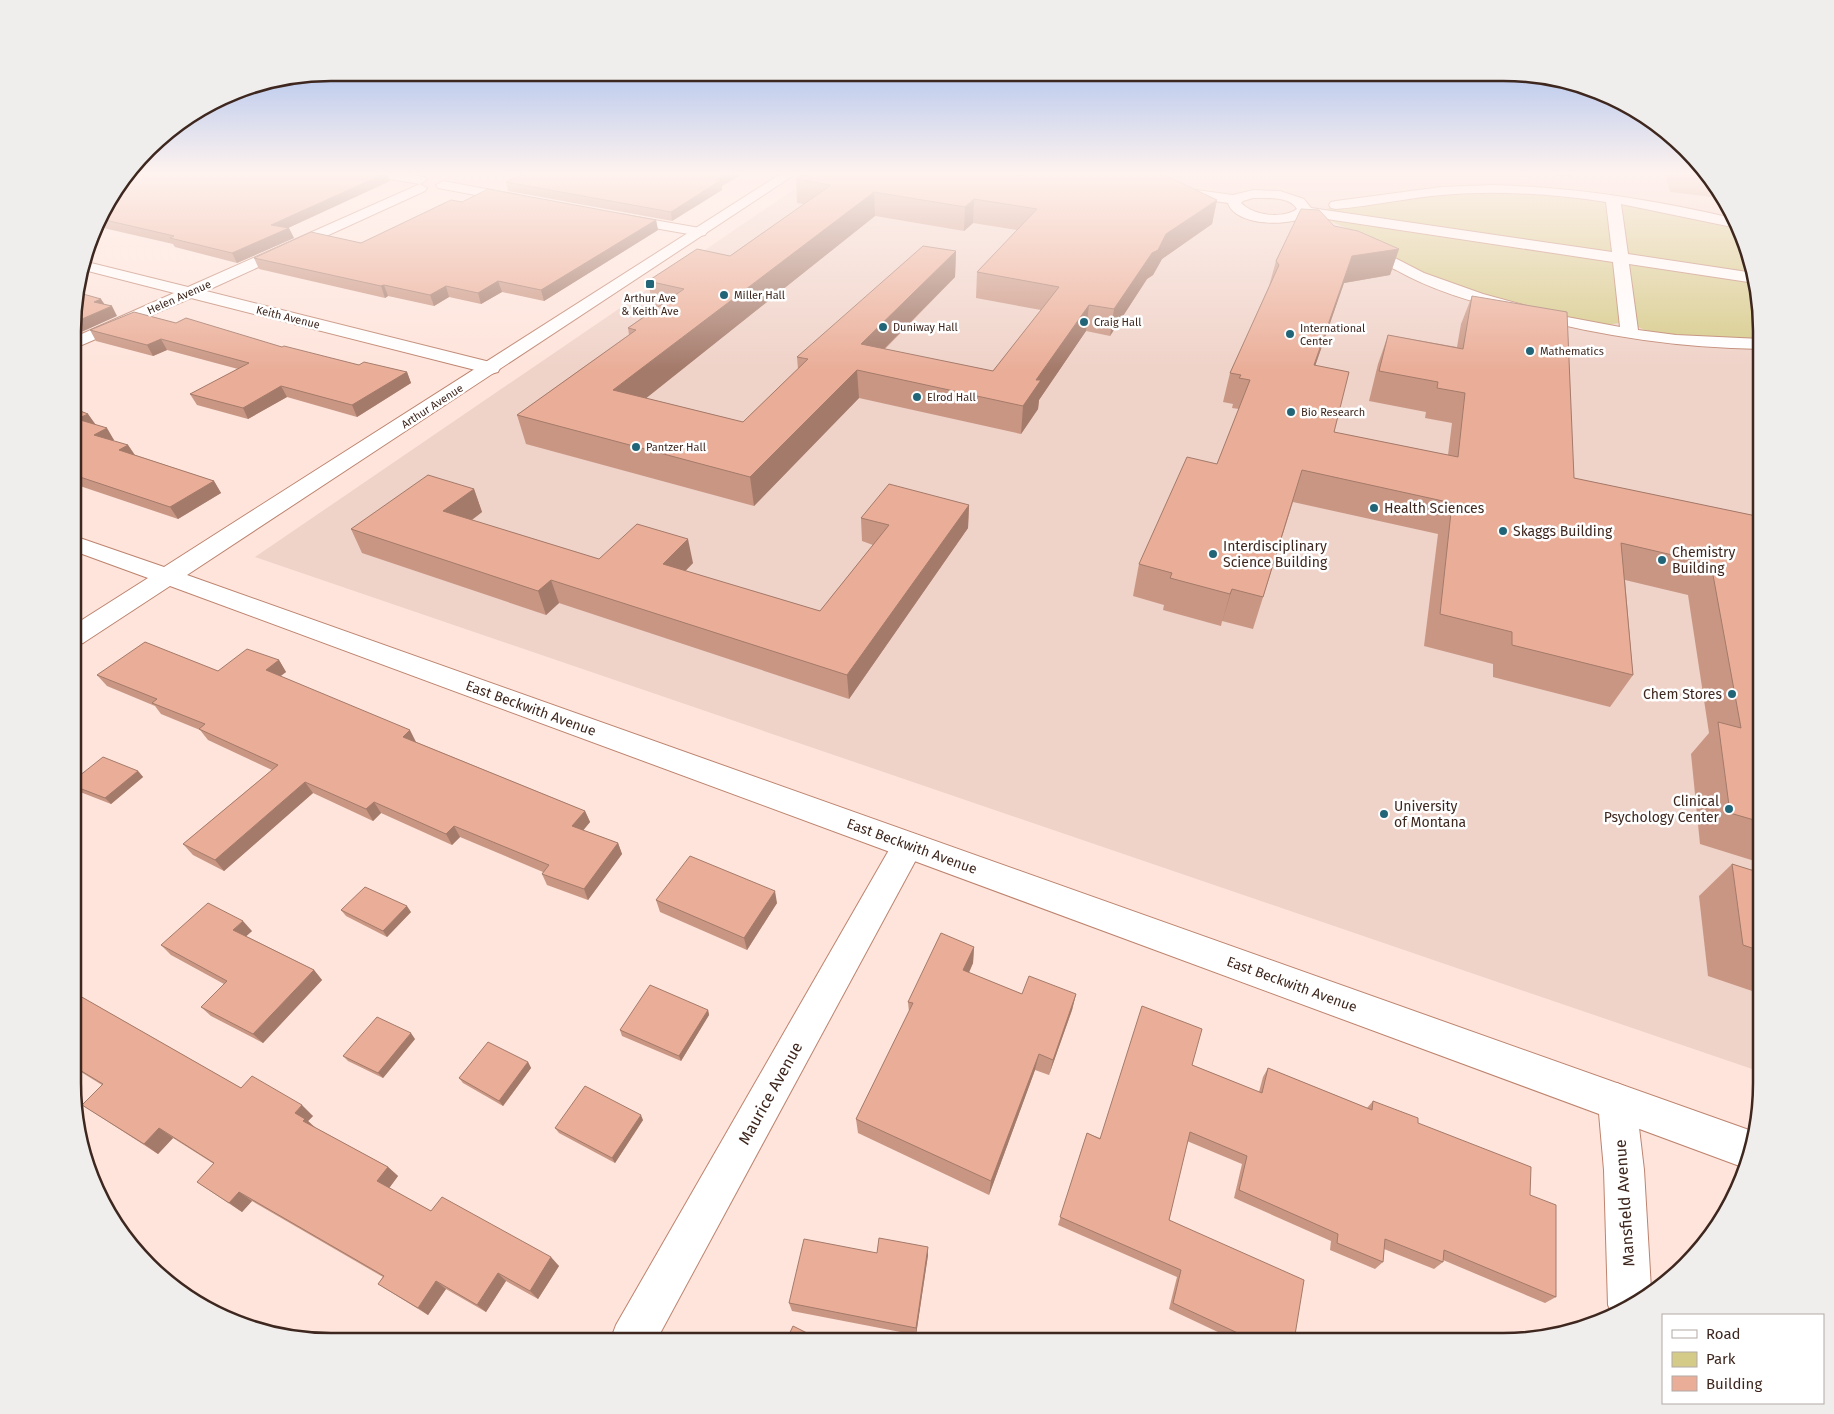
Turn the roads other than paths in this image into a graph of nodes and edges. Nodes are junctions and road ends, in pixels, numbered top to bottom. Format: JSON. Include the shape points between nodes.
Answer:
{"nodes":[{"id":1,"x":310,"y":239,"type":"edge"},
{"id":2,"x":689,"y":239,"type":"edge"},
{"id":3,"x":1357,"y":239,"type":"edge"},
{"id":4,"x":1491,"y":239,"type":"edge"},
{"id":5,"x":1617,"y":239,"type":"edge"},
{"id":6,"x":1620,"y":258,"type":"junction"},
{"id":7,"x":90,"y":267,"type":"edge"},
{"id":8,"x":1746,"y":277,"type":"edge"},
{"id":9,"x":188,"y":292,"type":"junction"},
{"id":10,"x":1630,"y":334,"type":"junction"},
{"id":11,"x":81,"y":340,"type":"edge"},
{"id":12,"x":1753,"y":344,"type":"edge"},
{"id":13,"x":491,"y":368,"type":"junction"},
{"id":14,"x":81,"y":545,"type":"edge"},
{"id":15,"x":169,"y":576,"type":"junction"},
{"id":16,"x":81,"y":633,"type":"edge"},
{"id":17,"x":908,"y":845,"type":"junction"},
{"id":18,"x":1617,"y":1102,"type":"junction"},
{"id":19,"x":1744,"y":1148,"type":"edge"},
{"id":20,"x":1630,"y":1298,"type":"edge"},
{"id":21,"x":636,"y":1333,"type":"edge"}],
"edges":[{"from":1,"to":9,"type":"street","name":"Helen Avenue"},
{"from":2,"to":13,"type":"street","name":"Arthur Avenue"},
{"from":3,"to":10,"type":"street","via":[[1386,259],[1445,287],[1565,322]]},
{"from":4,"to":6,"type":"street"},
{"from":5,"to":6,"type":"street"},
{"from":6,"to":8,"type":"street"},
{"from":6,"to":10,"type":"street"},
{"from":7,"to":9,"type":"street","name":"Keith Avenue"},
{"from":9,"to":11,"type":"street","name":"Helen Avenue"},
{"from":9,"to":13,"type":"street","name":"Keith Avenue"},
{"from":10,"to":12,"type":"street"},
{"from":13,"to":15,"type":"street","name":"Arthur Avenue"},
{"from":14,"to":15,"type":"street","name":"East Beckwith Avenue"},
{"from":15,"to":16,"type":"street","name":"Arthur Avenue"},
{"from":15,"to":17,"type":"street","name":"East Beckwith Avenue"},
{"from":17,"to":18,"type":"street","name":"East Beckwith Avenue"},
{"from":17,"to":21,"type":"street","name":"Maurice Avenue"},
{"from":18,"to":19,"type":"street","name":"East Beckwith Avenue"},
{"from":18,"to":20,"type":"street","name":"Mansfield Avenue","via":[[1624,1170]]}]}
